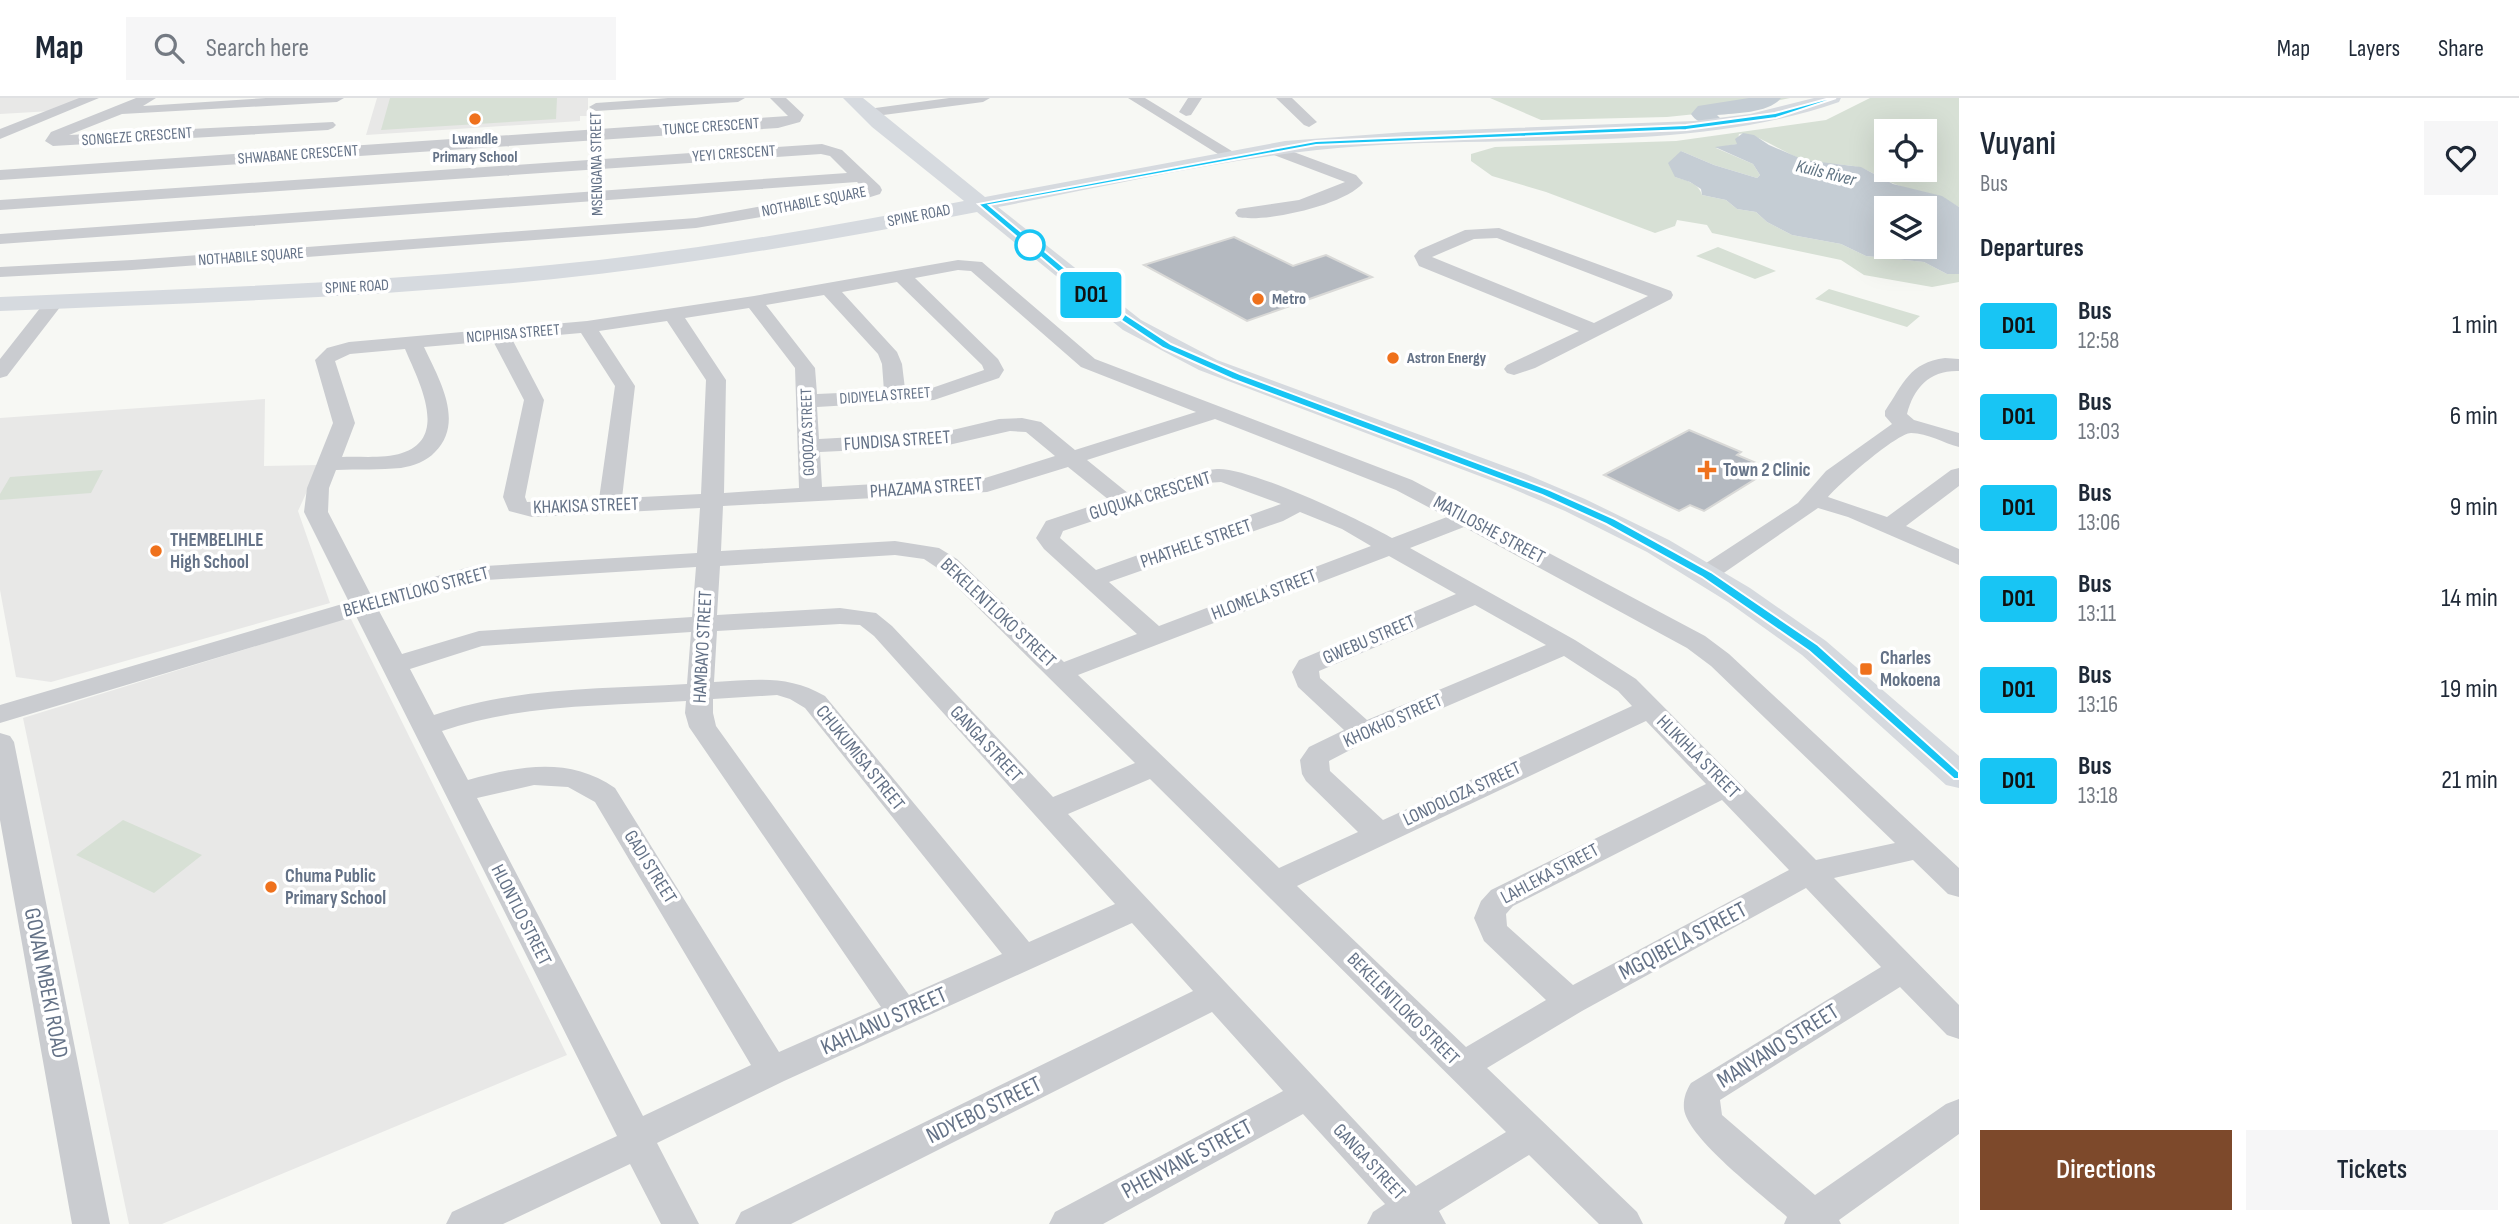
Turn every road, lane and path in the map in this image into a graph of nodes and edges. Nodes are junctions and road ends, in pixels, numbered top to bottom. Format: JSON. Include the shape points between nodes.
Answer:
{"nodes":[{"id":1,"x":92,"y":98,"type":"edge"},
{"id":2,"x":149,"y":98,"type":"edge"},
{"id":3,"x":337,"y":98,"type":"edge"},
{"id":4,"x":738,"y":98,"type":"edge"},
{"id":5,"x":777,"y":98,"type":"edge"},
{"id":6,"x":983,"y":98,"type":"edge"},
{"id":7,"x":1135,"y":98,"type":"edge"},
{"id":8,"x":1175,"y":98,"type":"edge"},
{"id":9,"x":1195,"y":98,"type":"edge"},
{"id":10,"x":1283,"y":98,"type":"edge"},
{"id":11,"x":1832,"y":98,"type":"edge"},
{"id":12,"x":860,"y":102,"type":"edge"},
{"id":13,"x":596,"y":103,"type":"edge"},
{"id":14,"x":115,"y":111,"type":"junction"},
{"id":15,"x":1182,"y":117,"type":"junction"},
{"id":16,"x":1309,"y":122,"type":"dead end"},
{"id":17,"x":328,"y":125,"type":"junction"},
{"id":18,"x":0,"y":134,"type":"edge"},
{"id":19,"x":596,"y":135,"type":"junction"},
{"id":20,"x":1272,"y":149,"type":"junction"},
{"id":21,"x":317,"y":153,"type":"junction"},
{"id":22,"x":1232,"y":156,"type":"junction"},
{"id":23,"x":596,"y":164,"type":"junction"},
{"id":24,"x":0,"y":175,"type":"edge"},
{"id":25,"x":861,"y":177,"type":"junction"},
{"id":26,"x":307,"y":184,"type":"junction"},
{"id":27,"x":597,"y":196,"type":"junction"},
{"id":28,"x":982,"y":204,"type":"junction"},
{"id":29,"x":0,"y":205,"type":"edge"},
{"id":30,"x":1244,"y":213,"type":"dead end"},
{"id":31,"x":598,"y":230,"type":"junction"},
{"id":32,"x":289,"y":236,"type":"junction"},
{"id":33,"x":0,"y":239,"type":"edge"},
{"id":34,"x":965,"y":265,"type":"joint"},
{"id":35,"x":0,"y":272,"type":"edge"},
{"id":36,"x":902,"y":275,"type":"junction"},
{"id":37,"x":829,"y":289,"type":"junction"},
{"id":38,"x":55,"y":302,"type":"junction"},
{"id":39,"x":754,"y":302,"type":"junction"},
{"id":40,"x":0,"y":304,"type":"edge"},
{"id":41,"x":673,"y":315,"type":"junction"},
{"id":42,"x":587,"y":327,"type":"junction"},
{"id":43,"x":1594,"y":330,"type":"junction"},
{"id":44,"x":500,"y":335,"type":"junction"},
{"id":45,"x":412,"y":342,"type":"junction"},
{"id":46,"x":1959,"y":365,"type":"edge"},
{"id":47,"x":1514,"y":369,"type":"dead end"},
{"id":48,"x":0,"y":372,"type":"edge"},
{"id":49,"x":895,"y":397,"type":"junction"},
{"id":50,"x":807,"y":401,"type":"junction"},
{"id":51,"x":1214,"y":413,"type":"junction"},
{"id":52,"x":1908,"y":426,"type":"junction"},
{"id":53,"x":1959,"y":440,"type":"edge"},
{"id":54,"x":808,"y":446,"type":"junction"},
{"id":55,"x":1071,"y":458,"type":"junction"},
{"id":56,"x":328,"y":464,"type":"junction"},
{"id":57,"x":1959,"y":475,"type":"edge"},
{"id":58,"x":811,"y":496,"type":"junction"},
{"id":59,"x":1815,"y":500,"type":"junction"},
{"id":60,"x":712,"y":501,"type":"junction"},
{"id":61,"x":1125,"y":502,"type":"junction"},
{"id":62,"x":1299,"y":504,"type":"junction"},
{"id":63,"x":610,"y":506,"type":"junction"},
{"id":64,"x":1466,"y":518,"type":"junction"},
{"id":65,"x":1889,"y":527,"type":"junction"},
{"id":66,"x":1390,"y":547,"type":"junction"},
{"id":67,"x":1959,"y":557,"type":"edge"},
{"id":68,"x":708,"y":558,"type":"junction"},
{"id":69,"x":1706,"y":575,"type":"junction"},
{"id":70,"x":1092,"y":580,"type":"junction"},
{"id":71,"x":1476,"y":595,"type":"junction"},
{"id":72,"x":363,"y":606,"type":"junction"},
{"id":73,"x":704,"y":624,"type":"junction"},
{"id":74,"x":1155,"y":636,"type":"junction"},
{"id":75,"x":1566,"y":646,"type":"junction"},
{"id":76,"x":394,"y":665,"type":"junction"},
{"id":77,"x":1061,"y":672,"type":"junction"},
{"id":78,"x":700,"y":691,"type":"junction"},
{"id":79,"x":1650,"y":708,"type":"junction"},
{"id":80,"x":0,"y":714,"type":"edge"},
{"id":81,"x":426,"y":727,"type":"junction"},
{"id":82,"x":1363,"y":732,"type":"junction"},
{"id":83,"x":0,"y":742,"type":"edge"},
{"id":84,"x":1156,"y":765,"type":"junction"},
{"id":85,"x":1959,"y":776,"type":"edge"},
{"id":86,"x":1726,"y":786,"type":"junction"},
{"id":87,"x":459,"y":793,"type":"junction"},
{"id":88,"x":1048,"y":811,"type":"junction"},
{"id":89,"x":1378,"y":833,"type":"junction"},
{"id":90,"x":1919,"y":848,"type":"junction"},
{"id":91,"x":1810,"y":873,"type":"junction"},
{"id":92,"x":1275,"y":883,"type":"junction"},
{"id":93,"x":1959,"y":886,"type":"edge"},
{"id":94,"x":1135,"y":908,"type":"junction"},
{"id":95,"x":1024,"y":958,"type":"junction"},
{"id":96,"x":1903,"y":969,"type":"junction"},
{"id":97,"x":1215,"y":995,"type":"junction"},
{"id":98,"x":1570,"y":1002,"type":"junction"},
{"id":99,"x":903,"y":1013,"type":"junction"},
{"id":100,"x":1959,"y":1026,"type":"edge"},
{"id":101,"x":1461,"y":1067,"type":"junction"},
{"id":102,"x":772,"y":1071,"type":"junction"},
{"id":103,"x":1306,"y":1095,"type":"junction"},
{"id":104,"x":1959,"y":1114,"type":"edge"},
{"id":105,"x":1533,"y":1134,"type":"junction"},
{"id":106,"x":636,"y":1140,"type":"junction"},
{"id":107,"x":1408,"y":1219,"type":"edge"},
{"id":108,"x":1813,"y":1221,"type":"edge"},
{"id":109,"x":91,"y":1224,"type":"edge"},
{"id":110,"x":465,"y":1224,"type":"edge"},
{"id":111,"x":680,"y":1224,"type":"edge"},
{"id":112,"x":754,"y":1224,"type":"edge"},
{"id":113,"x":1068,"y":1224,"type":"edge"},
{"id":114,"x":1624,"y":1224,"type":"edge"}],
"edges":[{"from":1,"to":18,"type":"street"},
{"from":2,"to":14,"type":"street","name":"SONGEZE CRESCENT"},
{"from":3,"to":14,"type":"street"},
{"from":3,"to":17,"type":"street"},
{"from":4,"to":13,"type":"street","name":"TUNCE CRESCENT"},
{"from":5,"to":19,"type":"street","name":"TUNCE CRESCENT","via":[[796,115],[794,119]]},
{"from":6,"to":12,"type":"street"},
{"from":7,"to":15,"type":"street"},
{"from":8,"to":15,"type":"street"},
{"from":9,"to":15,"type":"street"},
{"from":10,"to":16,"type":"street"},
{"from":11,"to":20,"type":"main road","name":"SPINE ROAD","via":[[1791,112],[1716,125],[1362,140]]},
{"from":12,"to":28,"type":"main road"},
{"from":13,"to":19,"type":"street","name":"MSENGANA STREET"},
{"from":14,"to":17,"type":"street","name":"SONGEZE CRESCENT","via":[[52,141]]},
{"from":15,"to":22,"type":"street"},
{"from":17,"to":21,"type":"street"},
{"from":19,"to":21,"type":"street","name":"SHWABANE CRESCENT"},
{"from":19,"to":23,"type":"street","name":"MSENGANA STREET"},
{"from":20,"to":22,"type":"main road","name":"SPINE ROAD"},
{"from":20,"to":30,"type":"street","via":[[1355,183],[1277,212]]},
{"from":21,"to":24,"type":"street","name":"SHWABANE CRESCENT"},
{"from":21,"to":26,"type":"street"},
{"from":22,"to":28,"type":"main road","name":"SPINE ROAD"},
{"from":23,"to":25,"type":"street","name":"YEYI CRESCENT","via":[[822,149],[836,153]]},
{"from":23,"to":26,"type":"street","name":"SHWABANE CRESCENT"},
{"from":23,"to":27,"type":"street","name":"MSENGANA STREET"},
{"from":25,"to":27,"type":"street","name":"NOTHABILE SQUARE"},
{"from":25,"to":31,"type":"street","name":"NOTHABILE SQUARE","via":[[874,187],[873,192],[714,221]]},
{"from":26,"to":29,"type":"street","name":"SHWABANE CRESCENT"},
{"from":26,"to":32,"type":"street"},
{"from":27,"to":31,"type":"street","name":"MSENGANA STREET"},
{"from":27,"to":32,"type":"street","name":"NOTHABILE SQUARE"},
{"from":28,"to":38,"type":"main road","name":"SPINE ROAD","via":[[772,243],[561,271],[386,286]]},
{"from":28,"to":69,"type":"main road","via":[[1107,308],[1167,346],[1249,382],[1546,492]]},
{"from":31,"to":32,"type":"street","name":"NOTHABILE SQUARE"},
{"from":32,"to":33,"type":"street","name":"NOTHABILE SQUARE"},
{"from":32,"to":35,"type":"street","name":"NOTHABILE SQUARE"},
{"from":34,"to":36,"type":"street","name":"NCIPHISA STREET"},
{"from":34,"to":51,"type":"street","name":"MATILOSHE STREET","via":[[981,268],[1087,363]]},
{"from":36,"to":37,"type":"street","name":"NCIPHISA STREET"},
{"from":36,"to":49,"type":"street","name":"DIDIYELA STREET","via":[[994,370],[988,377],[934,394]]},
{"from":37,"to":39,"type":"street","name":"NCIPHISA STREET"},
{"from":37,"to":49,"type":"street","via":[[887,352]]},
{"from":38,"to":40,"type":"main road","name":"SPINE ROAD"},
{"from":38,"to":48,"type":"street"},
{"from":39,"to":41,"type":"street","name":"NCIPHISA STREET"},
{"from":39,"to":50,"type":"street","name":"GOQOZA STREET","via":[[804,363]]},
{"from":41,"to":42,"type":"street","name":"NCIPHISA STREET"},
{"from":41,"to":60,"type":"street","name":"HAMBAYO STREET","via":[[716,380]]},
{"from":42,"to":44,"type":"street","name":"NCIPHISA STREET"},
{"from":42,"to":63,"type":"street","via":[[625,386]]},
{"from":43,"to":43,"type":"street","via":[[1664,295],[1493,232],[1471,234],[1423,256],[1433,266]]},
{"from":43,"to":47,"type":"street"},
{"from":44,"to":45,"type":"street","name":"NCIPHISA STREET"},
{"from":44,"to":63,"type":"street","name":"KHAKISA STREET","via":[[534,400],[514,487],[517,506],[549,510]]},
{"from":45,"to":56,"type":"street","name":"NCIPHISA STREET","via":[[349,348],[325,358],[344,423]]},
{"from":45,"to":56,"type":"street","via":[[439,407],[439,426],[431,448],[404,461]]},
{"from":46,"to":52,"type":"street","via":[[1932,365],[1920,373],[1896,411]]},
{"from":49,"to":50,"type":"street","name":"DIDIYELA STREET"},
{"from":50,"to":54,"type":"street","name":"GOQOZA STREET"},
{"from":51,"to":55,"type":"street","name":"PHAZAMA STREET"},
{"from":51,"to":64,"type":"street","name":"MATILOSHE STREET","via":[[1404,485]]},
{"from":52,"to":53,"type":"street"},
{"from":52,"to":59,"type":"street","via":[[1834,476]]},
{"from":54,"to":55,"type":"street","name":"FUNDISA STREET","via":[[941,440],[1016,423],[1033,427]]},
{"from":54,"to":58,"type":"street","name":"GOQOZA STREET"},
{"from":55,"to":58,"type":"street","name":"PHAZAMA STREET","via":[[987,485]]},
{"from":55,"to":61,"type":"street","name":"FUNDISA STREET"},
{"from":56,"to":72,"type":"street","name":"NCIPHISA STREET","via":[[318,488],[316,512]]},
{"from":57,"to":65,"type":"street"},
{"from":58,"to":60,"type":"street","name":"PHAZAMA STREET"},
{"from":59,"to":65,"type":"street"},
{"from":59,"to":69,"type":"street"},
{"from":60,"to":63,"type":"street","name":"KHAKISA STREET"},
{"from":60,"to":68,"type":"street","name":"HAMBAYO STREET"},
{"from":61,"to":62,"type":"street","name":"GUQUKA CRESCENT","via":[[1221,475]]},
{"from":61,"to":70,"type":"street","name":"GUQUKA CRESCENT","via":[[1054,526],[1049,533],[1052,544]]},
{"from":62,"to":66,"type":"street","name":"GUQUKA CRESCENT","via":[[1350,524]]},
{"from":62,"to":70,"type":"street","name":"PHATHELE STREET"},
{"from":64,"to":66,"type":"street","name":"HLOMELA STREET"},
{"from":64,"to":90,"type":"street","name":"MATILOSHE STREET","via":[[1706,649]]},
{"from":65,"to":67,"type":"street"},
{"from":66,"to":71,"type":"street","name":"HLIKIHLA STREET"},
{"from":66,"to":74,"type":"street","name":"HLOMELA STREET"},
{"from":68,"to":72,"type":"street","name":"BEKELENTLOKO STREET","via":[[477,573]]},
{"from":68,"to":73,"type":"street","name":"HAMBAYO STREET"},
{"from":68,"to":77,"type":"street","name":"BEKELENTLOKO STREET","via":[[895,548],[931,553]]},
{"from":69,"to":85,"type":"main road","via":[[1814,648]]},
{"from":70,"to":74,"type":"street","name":"GUQUKA CRESCENT"},
{"from":71,"to":75,"type":"street","name":"HLIKIHLA STREET"},
{"from":71,"to":82,"type":"street","name":"GWEBU STREET","via":[[1308,666],[1307,681]]},
{"from":72,"to":76,"type":"street","name":"HLONTLO STREET"},
{"from":72,"to":80,"type":"street","name":"BEKELENTLOKO STREET"},
{"from":73,"to":76,"type":"street","name":"GANGA STREET","via":[[493,637]]},
{"from":73,"to":78,"type":"street","name":"HAMBAYO STREET"},
{"from":73,"to":88,"type":"street","name":"GANGA STREET","via":[[840,615],[867,618]]},
{"from":74,"to":77,"type":"street","name":"HLOMELA STREET"},
{"from":75,"to":79,"type":"street","name":"HLIKIHLA STREET","via":[[1627,685]]},
{"from":75,"to":82,"type":"street","name":"KHOKHO STREET"},
{"from":76,"to":81,"type":"street","name":"HLONTLO STREET"},
{"from":77,"to":84,"type":"street","name":"BEKELENTLOKO STREET"},
{"from":78,"to":81,"type":"street","name":"CHUKUMISA STREET","via":[[514,703]]},
{"from":78,"to":95,"type":"street","name":"CHUKUMISA STREET","via":[[776,687],[815,702]]},
{"from":78,"to":99,"type":"street","name":"HAMBAYO STREET","via":[[699,713],[709,738]]},
{"from":79,"to":86,"type":"street","name":"HLIKIHLA STREET"},
{"from":79,"to":89,"type":"street","name":"LONDOLOZA STREET"},
{"from":81,"to":87,"type":"street","name":"HLONTLO STREET"},
{"from":82,"to":89,"type":"street","name":"KHOKHO STREET","via":[[1319,754],[1314,769]]},
{"from":83,"to":109,"type":"street","name":"GOVAN MBEKI ROAD"},
{"from":84,"to":88,"type":"street"},
{"from":84,"to":92,"type":"street","name":"BEKELENTLOKO STREET"},
{"from":86,"to":91,"type":"street","name":"HLIKIHLA STREET"},
{"from":86,"to":98,"type":"street","name":"LAHLEKA STREET","via":[[1492,905],[1489,917],[1495,933]]},
{"from":87,"to":102,"type":"street","name":"GADI STREET","via":[[506,780],[547,776],[582,780],[598,788]]},
{"from":87,"to":106,"type":"street","name":"HLONTLO STREET"},
{"from":88,"to":94,"type":"street","name":"GANGA STREET"},
{"from":89,"to":92,"type":"street","name":"LONDOLOZA STREET"},
{"from":90,"to":91,"type":"street","name":"MGQIBELA STREET"},
{"from":90,"to":93,"type":"street","name":"MATILOSHE STREET"},
{"from":91,"to":96,"type":"street","name":"HLIKIHLA STREET"},
{"from":91,"to":98,"type":"street","name":"MGQIBELA STREET"},
{"from":92,"to":101,"type":"street","name":"BEKELENTLOKO STREET"},
{"from":94,"to":95,"type":"street","name":"KAHLANU STREET"},
{"from":94,"to":97,"type":"street","name":"GANGA STREET"},
{"from":95,"to":99,"type":"street","name":"KAHLANU STREET"},
{"from":96,"to":100,"type":"street","name":"HLIKIHLA STREET"},
{"from":96,"to":108,"type":"street","name":"MANYANO STREET","via":[[1703,1093],[1702,1110],[1709,1125]]},
{"from":97,"to":103,"type":"street","name":"GANGA STREET"},
{"from":97,"to":112,"type":"street","name":"NDYEBO STREET"},
{"from":98,"to":101,"type":"street","name":"MGQIBELA STREET"},
{"from":99,"to":102,"type":"street","name":"KAHLANU STREET"},
{"from":101,"to":105,"type":"street","name":"BEKELENTLOKO STREET"},
{"from":102,"to":106,"type":"street","name":"KAHLANU STREET"},
{"from":103,"to":107,"type":"street","name":"GANGA STREET"},
{"from":103,"to":113,"type":"street","name":"PHENYANE STREET"},
{"from":104,"to":108,"type":"street"},
{"from":105,"to":107,"type":"street"},
{"from":105,"to":114,"type":"street","name":"BEKELENTLOKO STREET"},
{"from":106,"to":110,"type":"street","name":"KAHLANU STREET"},
{"from":106,"to":111,"type":"street","name":"HLONTLO STREET"}]}
